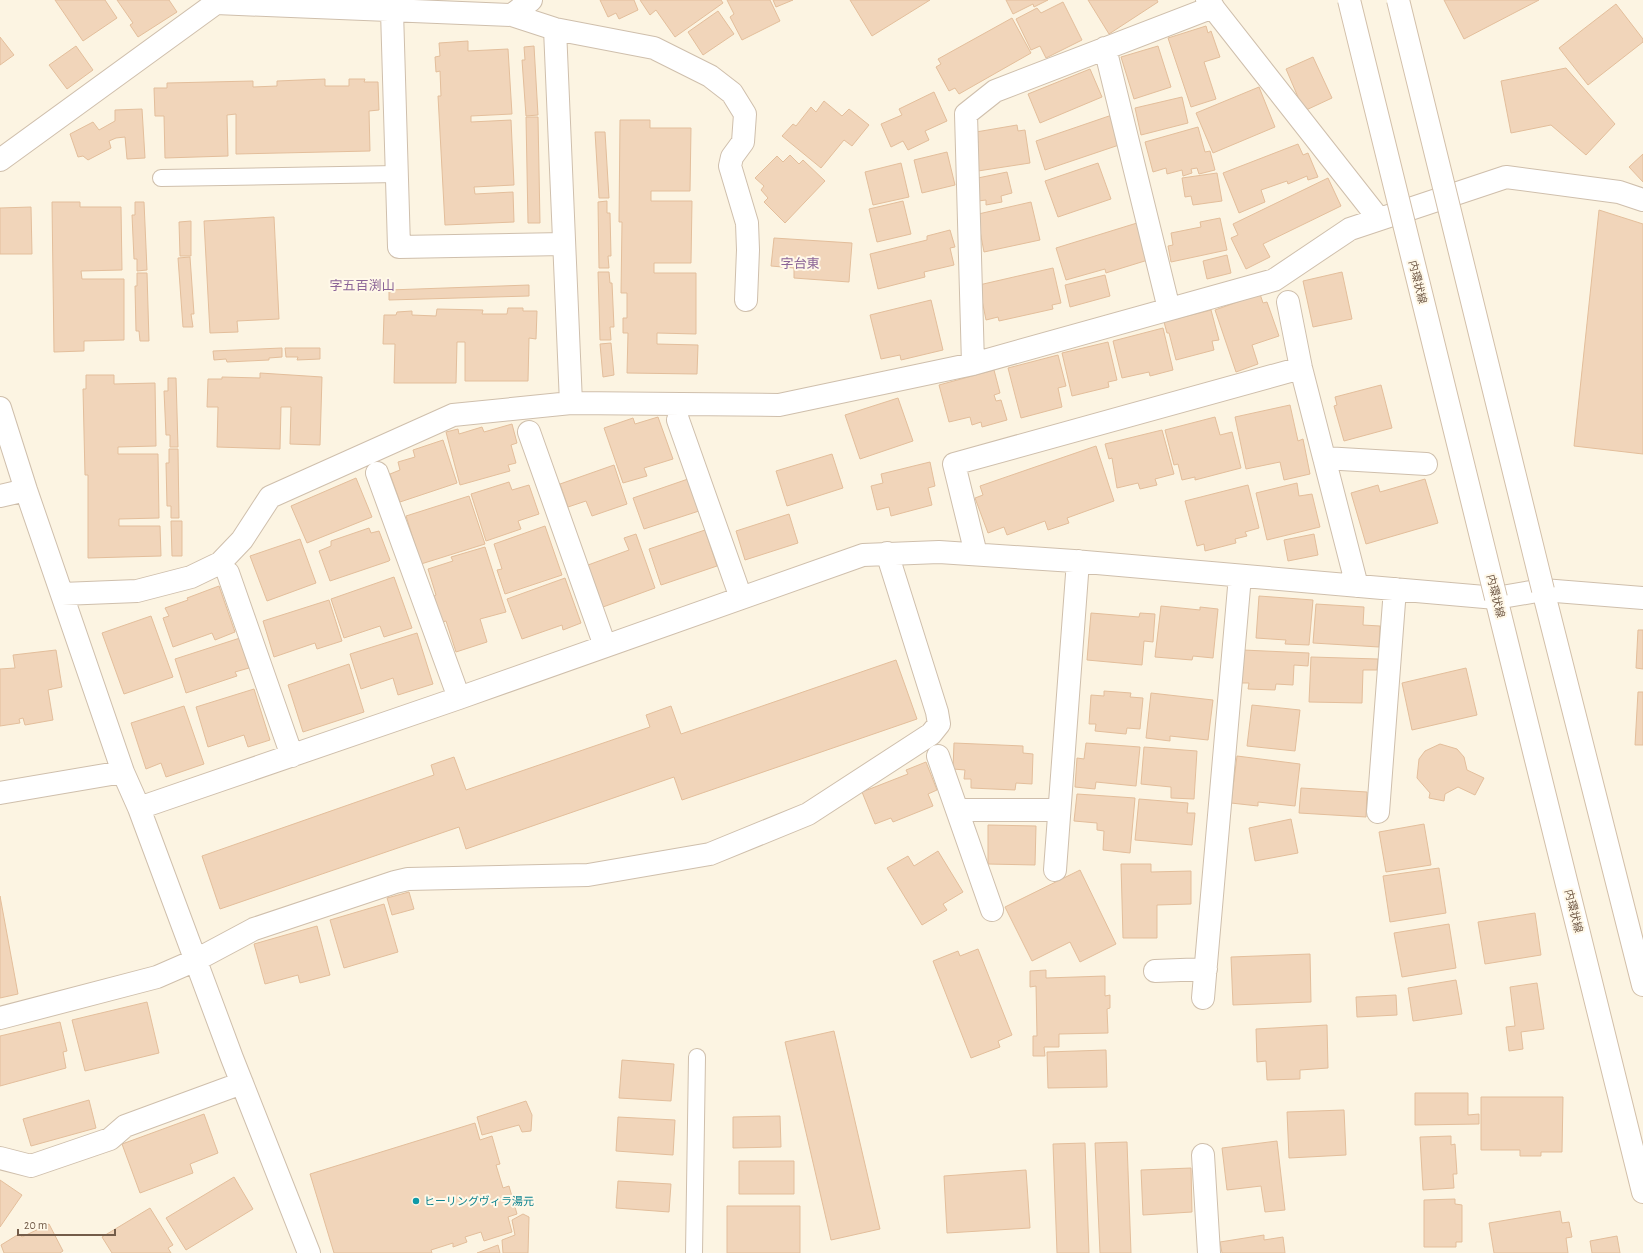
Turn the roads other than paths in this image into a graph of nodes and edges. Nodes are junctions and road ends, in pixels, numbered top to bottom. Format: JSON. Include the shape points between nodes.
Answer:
{"nodes":[{"id":1,"x":531,"y":0,"type":"edge"},
{"id":2,"x":1349,"y":0,"type":"edge"},
{"id":3,"x":1398,"y":0,"type":"edge"},
{"id":4,"x":1210,"y":4,"type":"edge"},
{"id":5,"x":366,"y":5,"type":"edge"},
{"id":6,"x":392,"y":11,"type":"junction"},
{"id":7,"x":512,"y":15,"type":"junction"},
{"id":8,"x":555,"y":29,"type":"junction"},
{"id":9,"x":1105,"y":48,"type":"junction"},
{"id":10,"x":0,"y":160,"type":"edge"},
{"id":11,"x":397,"y":174,"type":"junction"},
{"id":12,"x":161,"y":178,"type":"dead end"},
{"id":13,"x":1643,"y":200,"type":"edge"},
{"id":14,"x":1379,"y":219,"type":"junction"},
{"id":15,"x":564,"y":244,"type":"junction"},
{"id":16,"x":746,"y":300,"type":"dead end"},
{"id":17,"x":1288,"y":302,"type":"dead end"},
{"id":18,"x":1169,"y":309,"type":"junction"},
{"id":19,"x":973,"y":364,"type":"junction"},
{"id":20,"x":1302,"y":368,"type":"junction"},
{"id":21,"x":571,"y":403,"type":"junction"},
{"id":22,"x":0,"y":408,"type":"edge"},
{"id":23,"x":678,"y":420,"type":"dead end"},
{"id":24,"x":529,"y":432,"type":"dead end"},
{"id":25,"x":1324,"y":458,"type":"junction"},
{"id":26,"x":1426,"y":464,"type":"dead end"},
{"id":27,"x":377,"y":473,"type":"dead end"},
{"id":28,"x":26,"y":490,"type":"junction"},
{"id":29,"x":0,"y":496,"type":"edge"},
{"id":30,"x":887,"y":553,"type":"junction"},
{"id":31,"x":976,"y":554,"type":"junction"},
{"id":32,"x":1078,"y":561,"type":"junction"},
{"id":33,"x":228,"y":574,"type":"dead end"},
{"id":34,"x":1240,"y":576,"type":"junction"},
{"id":35,"x":1357,"y":586,"type":"junction"},
{"id":36,"x":1395,"y":589,"type":"junction"},
{"id":37,"x":1543,"y":590,"type":"junction"},
{"id":38,"x":62,"y":594,"type":"junction"},
{"id":39,"x":741,"y":598,"type":"junction"},
{"id":40,"x":1496,"y":598,"type":"junction"},
{"id":41,"x":1643,"y":598,"type":"edge"},
{"id":42,"x":605,"y":646,"type":"junction"},
{"id":43,"x":459,"y":698,"type":"junction"},
{"id":44,"x":292,"y":756,"type":"junction"},
{"id":45,"x":938,"y":756,"type":"dead end"},
{"id":46,"x":123,"y":772,"type":"junction"},
{"id":47,"x":0,"y":793,"type":"edge"},
{"id":48,"x":139,"y":808,"type":"junction"},
{"id":49,"x":958,"y":810,"type":"junction"},
{"id":50,"x":1059,"y":810,"type":"junction"},
{"id":51,"x":1378,"y":812,"type":"dead end"},
{"id":52,"x":1055,"y":870,"type":"dead end"},
{"id":53,"x":992,"y":910,"type":"dead end"},
{"id":54,"x":196,"y":960,"type":"junction"},
{"id":55,"x":1206,"y":969,"type":"junction"},
{"id":56,"x":1155,"y":971,"type":"dead end"},
{"id":57,"x":1643,"y":985,"type":"edge"},
{"id":58,"x":1203,"y":998,"type":"dead end"},
{"id":59,"x":0,"y":1018,"type":"edge"},
{"id":60,"x":697,"y":1057,"type":"dead end"},
{"id":61,"x":242,"y":1083,"type":"junction"},
{"id":62,"x":1203,"y":1155,"type":"dead end"},
{"id":63,"x":0,"y":1158,"type":"edge"},
{"id":64,"x":1643,"y":1192,"type":"edge"},
{"id":65,"x":309,"y":1253,"type":"edge"},
{"id":66,"x":694,"y":1253,"type":"edge"},
{"id":67,"x":1209,"y":1253,"type":"edge"}],
"edges":[{"from":1,"to":7,"type":"street"},
{"from":2,"to":40,"type":"street","name":"内環状線","bridge":true},
{"from":3,"to":37,"type":"street","bridge":true},
{"from":4,"to":9,"type":"street"},
{"from":4,"to":14,"type":"street"},
{"from":5,"to":6,"type":"street"},
{"from":5,"to":10,"type":"street","via":[[216,3]]},
{"from":6,"to":7,"type":"street"},
{"from":6,"to":11,"type":"street"},
{"from":7,"to":8,"type":"street"},
{"from":8,"to":15,"type":"street"},
{"from":8,"to":16,"type":"street","via":[[654,48],[710,76],[732,93],[745,114],[743,142],[732,157],[730,166],[747,223]]},
{"from":9,"to":18,"type":"street"},
{"from":9,"to":19,"type":"street","via":[[995,91],[966,114]]},
{"from":11,"to":12,"type":"lane"},
{"from":11,"to":15,"type":"street","via":[[399,247]]},
{"from":13,"to":14,"type":"street","via":[[1619,192],[1506,177]]},
{"from":14,"to":18,"type":"street","via":[[1350,229],[1274,280]]},
{"from":15,"to":21,"type":"street"},
{"from":17,"to":20,"type":"street"},
{"from":18,"to":19,"type":"street"},
{"from":19,"to":21,"type":"street","via":[[779,405]]},
{"from":20,"to":25,"type":"street"},
{"from":20,"to":31,"type":"street","via":[[954,464]]},
{"from":21,"to":38,"type":"street","via":[[453,415],[270,496],[242,540],[220,563],[191,577],[137,591]]},
{"from":22,"to":28,"type":"street"},
{"from":23,"to":39,"type":"street"},
{"from":24,"to":42,"type":"street"},
{"from":25,"to":26,"type":"street"},
{"from":25,"to":35,"type":"street"},
{"from":27,"to":43,"type":"street"},
{"from":28,"to":29,"type":"street"},
{"from":28,"to":38,"type":"street"},
{"from":30,"to":31,"type":"street"},
{"from":30,"to":39,"type":"street","via":[[863,554]]},
{"from":30,"to":54,"type":"street","via":[[939,724],[931,734],[808,814],[710,854],[588,875],[408,879],[395,882],[254,929]]},
{"from":31,"to":32,"type":"street"},
{"from":32,"to":34,"type":"street"},
{"from":32,"to":50,"type":"street"},
{"from":33,"to":44,"type":"street"},
{"from":34,"to":35,"type":"street"},
{"from":34,"to":55,"type":"street"},
{"from":35,"to":36,"type":"street"},
{"from":36,"to":40,"type":"street"},
{"from":36,"to":51,"type":"street"},
{"from":37,"to":40,"type":"street"},
{"from":37,"to":41,"type":"street"},
{"from":37,"to":57,"type":"street"},
{"from":38,"to":46,"type":"street"},
{"from":39,"to":42,"type":"street"},
{"from":40,"to":64,"type":"street","name":"内環状線"},
{"from":42,"to":43,"type":"street"},
{"from":43,"to":44,"type":"street"},
{"from":44,"to":48,"type":"street"},
{"from":45,"to":49,"type":"street"},
{"from":46,"to":47,"type":"street"},
{"from":46,"to":48,"type":"street"},
{"from":48,"to":54,"type":"street"},
{"from":49,"to":50,"type":"street"},
{"from":49,"to":53,"type":"street"},
{"from":50,"to":52,"type":"street"},
{"from":54,"to":59,"type":"street","via":[[157,977]]},
{"from":54,"to":61,"type":"street"},
{"from":55,"to":56,"type":"street"},
{"from":55,"to":58,"type":"street"},
{"from":60,"to":66,"type":"lane"},
{"from":61,"to":63,"type":"street","via":[[125,1126],[110,1139],[31,1166]]},
{"from":61,"to":65,"type":"street"},
{"from":62,"to":67,"type":"street"}]}
